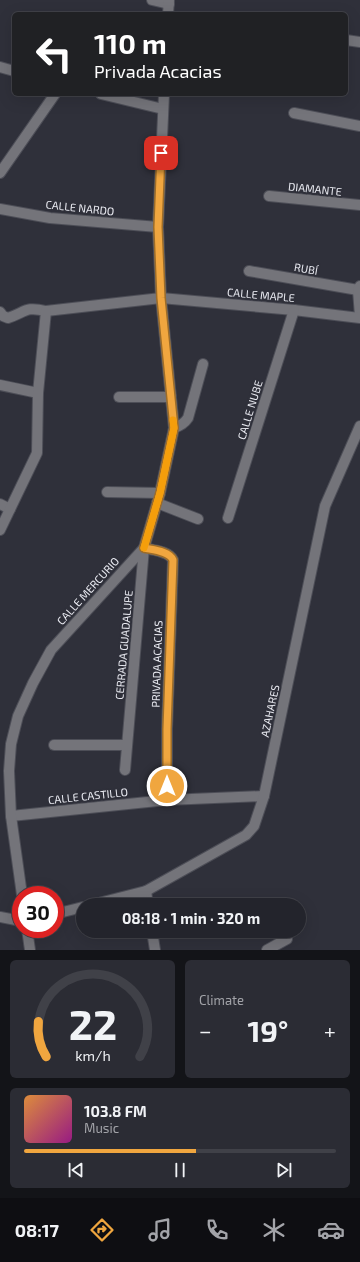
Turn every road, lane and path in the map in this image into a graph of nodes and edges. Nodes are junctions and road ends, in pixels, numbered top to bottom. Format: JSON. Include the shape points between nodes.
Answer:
{"nodes":[{"id":1,"x":152,"y":0,"type":"edge"},
{"id":2,"x":168,"y":6,"type":"edge"},
{"id":3,"x":348,"y":40,"type":"edge"},
{"id":4,"x":360,"y":42,"type":"edge"},
{"id":5,"x":0,"y":67,"type":"edge"},
{"id":6,"x":12,"y":70,"type":"edge"},
{"id":7,"x":55,"y":96,"type":"edge"},
{"id":8,"x":109,"y":96,"type":"edge"},
{"id":9,"x":164,"y":96,"type":"edge"},
{"id":10,"x":163,"y":109,"type":"junction"},
{"id":11,"x":294,"y":113,"type":"dead end"},
{"id":12,"x":360,"y":126,"type":"edge"},
{"id":13,"x":0,"y":173,"type":"edge"},
{"id":14,"x":269,"y":196,"type":"dead end"},
{"id":15,"x":360,"y":205,"type":"edge"},
{"id":16,"x":0,"y":209,"type":"edge"},
{"id":17,"x":158,"y":227,"type":"junction"},
{"id":18,"x":249,"y":271,"type":"dead end"},
{"id":19,"x":359,"y":288,"type":"edge"},
{"id":20,"x":161,"y":298,"type":"junction"},
{"id":21,"x":46,"y":310,"type":"junction"},
{"id":22,"x":294,"y":310,"type":"junction"},
{"id":23,"x":0,"y":312,"type":"edge"},
{"id":24,"x":360,"y":317,"type":"edge"},
{"id":25,"x":203,"y":364,"type":"dead end"},
{"id":26,"x":0,"y":385,"type":"edge"},
{"id":27,"x":38,"y":393,"type":"junction"},
{"id":28,"x":119,"y":397,"type":"dead end"},
{"id":29,"x":171,"y":398,"type":"junction"},
{"id":30,"x":360,"y":426,"type":"edge"},
{"id":31,"x":174,"y":428,"type":"junction"},
{"id":32,"x":107,"y":492,"type":"dead end"},
{"id":33,"x":159,"y":498,"type":"junction"},
{"id":34,"x":0,"y":504,"type":"edge"},
{"id":35,"x":10,"y":509,"type":"junction"},
{"id":36,"x":228,"y":518,"type":"dead end"},
{"id":37,"x":198,"y":519,"type":"dead end"},
{"id":38,"x":0,"y":530,"type":"edge"},
{"id":39,"x":144,"y":548,"type":"junction"},
{"id":40,"x":54,"y":745,"type":"dead end"},
{"id":41,"x":127,"y":745,"type":"junction"},
{"id":42,"x":125,"y":770,"type":"dead end"},
{"id":43,"x":264,"y":796,"type":"junction"},
{"id":44,"x":167,"y":800,"type":"junction"},
{"id":45,"x":11,"y":816,"type":"junction"},
{"id":46,"x":21,"y":886,"type":"edge"},
{"id":47,"x":146,"y":890,"type":"junction"},
{"id":48,"x":117,"y":898,"type":"edge"},
{"id":49,"x":147,"y":898,"type":"edge"},
{"id":50,"x":76,"y":909,"type":"edge"},
{"id":51,"x":64,"y":912,"type":"edge"},
{"id":52,"x":0,"y":917,"type":"edge"},
{"id":53,"x":12,"y":919,"type":"edge"},
{"id":54,"x":28,"y":938,"type":"edge"},
{"id":55,"x":153,"y":938,"type":"edge"},
{"id":56,"x":287,"y":938,"type":"dead end"},
{"id":57,"x":30,"y":950,"type":"edge"},
{"id":58,"x":155,"y":950,"type":"edge"},
{"id":59,"x":267,"y":950,"type":"edge"}],
"edges":[{"from":1,"to":2,"type":"street"},
{"from":3,"to":4,"type":"street"},
{"from":5,"to":6,"type":"street"},
{"from":7,"to":13,"type":"street"},
{"from":8,"to":10,"type":"street"},
{"from":9,"to":10,"type":"street","name":"CALLE MERCURIO"},
{"from":10,"to":17,"type":"street","name":"CALLE MERCURIO"},
{"from":11,"to":12,"type":"street"},
{"from":14,"to":15,"type":"street","name":"DIAMANTE"},
{"from":16,"to":17,"type":"street","name":"CALLE NARDO","via":[[50,218]]},
{"from":17,"to":20,"type":"street","name":"CALLE MERCURIO"},
{"from":18,"to":19,"type":"street","name":"RUBÍ"},
{"from":19,"to":24,"type":"street"},
{"from":20,"to":21,"type":"street","name":"CALLE MAPLE"},
{"from":20,"to":22,"type":"street","name":"CALLE MAPLE"},
{"from":20,"to":29,"type":"street","name":"CALLE MERCURIO"},
{"from":21,"to":23,"type":"street","name":"CALLE MAPLE","via":[[26,309],[8,318]]},
{"from":21,"to":27,"type":"street"},
{"from":22,"to":24,"type":"street","name":"CALLE MAPLE"},
{"from":22,"to":36,"type":"street","name":"CALLE NUBE"},
{"from":25,"to":31,"type":"street","via":[[188,418],[182,425]]},
{"from":26,"to":27,"type":"street"},
{"from":27,"to":35,"type":"street","via":[[37,453]]},
{"from":28,"to":29,"type":"street"},
{"from":29,"to":31,"type":"street","name":"CALLE MERCURIO"},
{"from":30,"to":43,"type":"street","name":"AZAHARES","via":[[325,506]]},
{"from":31,"to":33,"type":"street","name":"CALLE MERCURIO"},
{"from":32,"to":33,"type":"street"},
{"from":33,"to":37,"type":"street"},
{"from":33,"to":39,"type":"street","name":"CALLE MERCURIO"},
{"from":34,"to":35,"type":"street"},
{"from":35,"to":38,"type":"street"},
{"from":39,"to":41,"type":"street","name":"CERRADA GUADALUPE"},
{"from":39,"to":44,"type":"street","name":"PRIVADA ACACIAS","via":[[168,554],[173,560]]},
{"from":39,"to":45,"type":"street","name":"CALLE MERCURIO","via":[[51,650],[33,683],[18,716],[11,744]]},
{"from":40,"to":41,"type":"street"},
{"from":41,"to":42,"type":"street","name":"CERRADA GUADALUPE"},
{"from":43,"to":44,"type":"street","name":"CALLE CASTILLO"},
{"from":43,"to":47,"type":"street","name":"AZAHARES","via":[[254,826],[246,834]]},
{"from":44,"to":45,"type":"street","name":"CALLE CASTILLO"},
{"from":45,"to":46,"type":"street","name":"CALLE MERCURIO"},
{"from":47,"to":48,"type":"street","name":"AZAHARES"},
{"from":47,"to":49,"type":"street"},
{"from":50,"to":51,"type":"street"},
{"from":52,"to":53,"type":"street"},
{"from":54,"to":57,"type":"street"},
{"from":55,"to":58,"type":"street"},
{"from":56,"to":59,"type":"street"}]}
